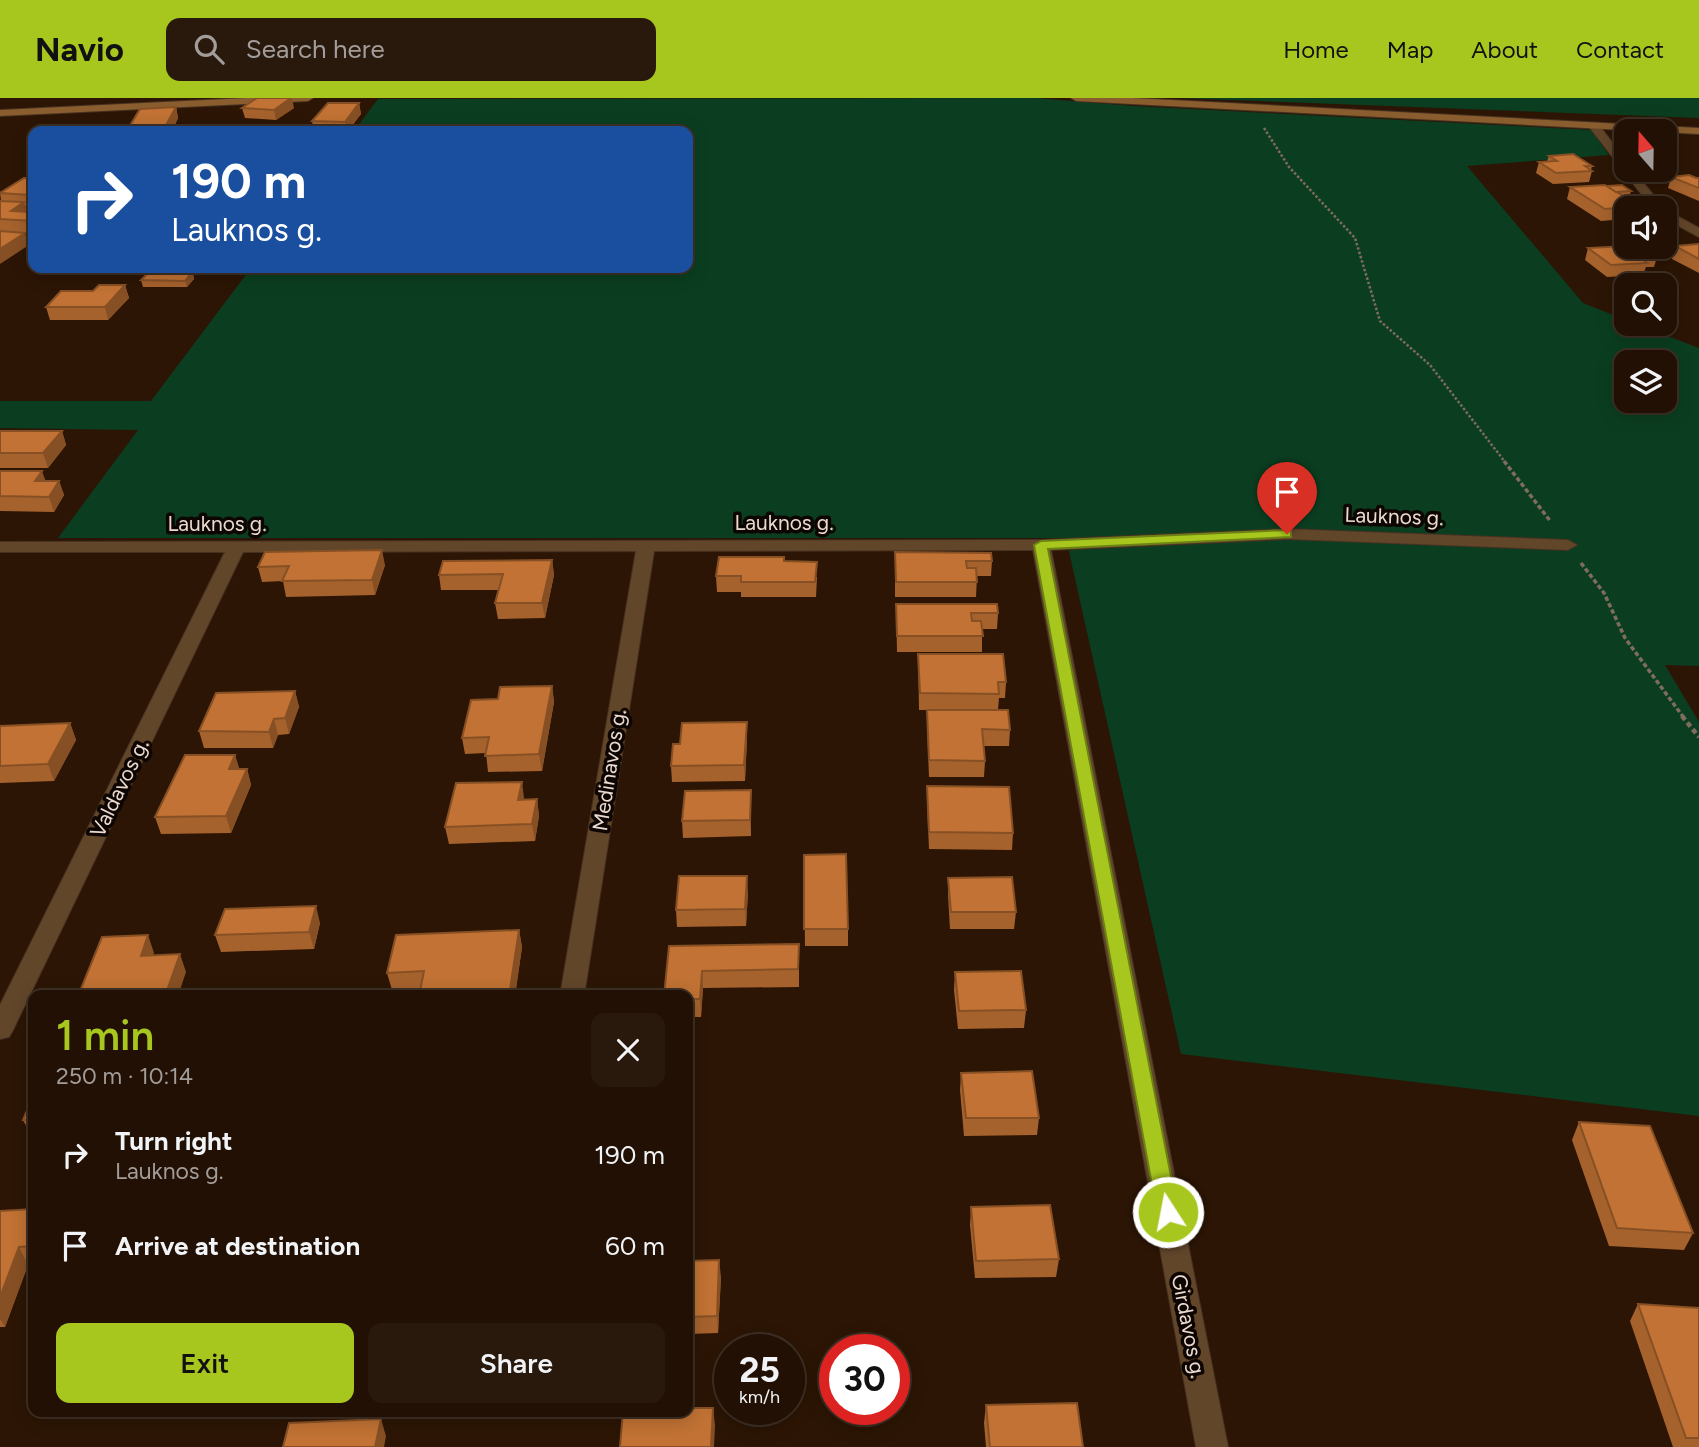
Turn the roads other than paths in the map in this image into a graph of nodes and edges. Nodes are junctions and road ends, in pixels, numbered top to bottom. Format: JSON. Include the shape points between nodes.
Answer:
{"nodes":[{"id":1,"x":308,"y":98,"type":"edge"},
{"id":2,"x":1076,"y":98,"type":"edge"},
{"id":3,"x":0,"y":113,"type":"edge"},
{"id":4,"x":1594,"y":127,"type":"junction"},
{"id":5,"x":1699,"y":131,"type":"edge"},
{"id":6,"x":1614,"y":153,"type":"edge"},
{"id":7,"x":1637,"y":182,"type":"edge"},
{"id":8,"x":1648,"y":196,"type":"edge"},
{"id":9,"x":1677,"y":220,"type":"edge"},
{"id":10,"x":1699,"y":233,"type":"edge"},
{"id":11,"x":646,"y":544,"type":"junction"},
{"id":12,"x":1041,"y":545,"type":"junction"},
{"id":13,"x":1568,"y":545,"type":"road end"},
{"id":14,"x":237,"y":546,"type":"junction"},
{"id":15,"x":0,"y":547,"type":"edge"},
{"id":16,"x":573,"y":990,"type":"edge"},
{"id":17,"x":0,"y":1030,"type":"edge"},
{"id":18,"x":1212,"y":1447,"type":"edge"}],
"edges":[{"from":1,"to":3,"type":"main road"},
{"from":2,"to":4,"type":"main road"},
{"from":4,"to":5,"type":"main road"},
{"from":4,"to":6,"type":"street"},
{"from":7,"to":8,"type":"street"},
{"from":9,"to":10,"type":"street"},
{"from":11,"to":12,"type":"street","name":"Lauknos g."},
{"from":11,"to":14,"type":"street","name":"Lauknos g."},
{"from":11,"to":16,"type":"street","name":"Medinavos g."},
{"from":12,"to":13,"type":"street","name":"Lauknos g.","via":[[1287,534]]},
{"from":12,"to":18,"type":"street","name":"Girdavos g."},
{"from":14,"to":15,"type":"street","name":"Lauknos g."},
{"from":14,"to":17,"type":"street","name":"Valdavos g."}]}
